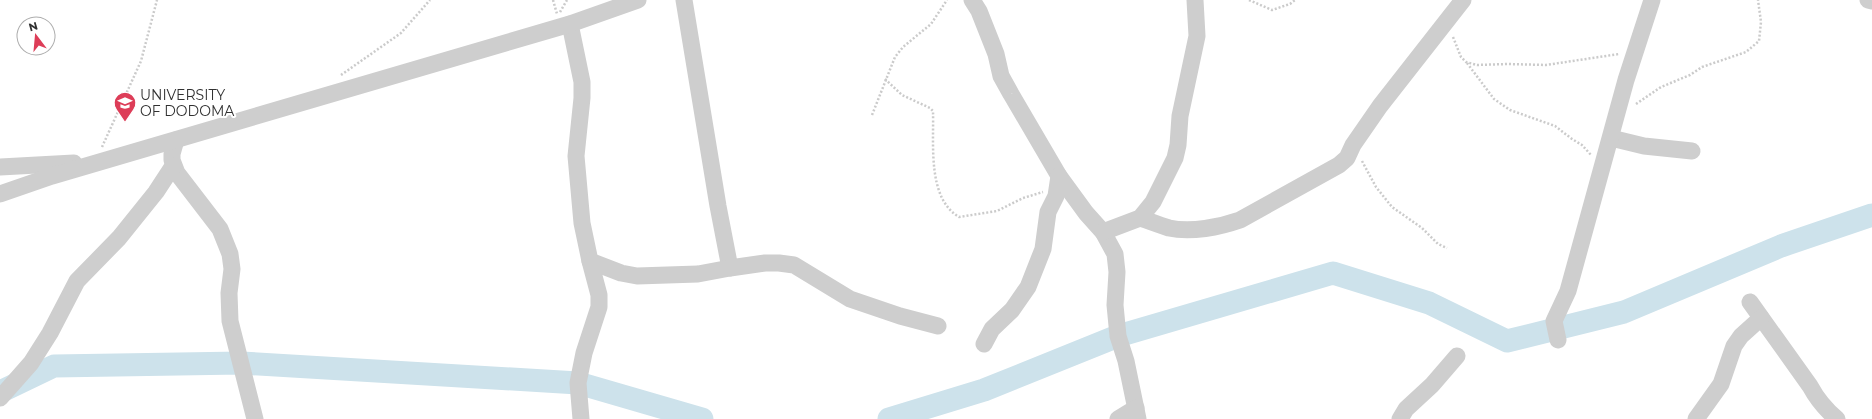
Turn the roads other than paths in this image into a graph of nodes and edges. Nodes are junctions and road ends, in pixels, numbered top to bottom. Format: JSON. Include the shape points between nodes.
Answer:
{"nodes":[{"id":1,"x":638,"y":0,"type":"edge"},
{"id":2,"x":684,"y":0,"type":"edge"},
{"id":3,"x":972,"y":0,"type":"edge"},
{"id":4,"x":1195,"y":0,"type":"edge"},
{"id":5,"x":1463,"y":0,"type":"edge"},
{"id":6,"x":1652,"y":0,"type":"edge"},
{"id":7,"x":1868,"y":0,"type":"edge"},
{"id":8,"x":1872,"y":1,"type":"edge"},
{"id":9,"x":564,"y":20,"type":"junction"},
{"id":10,"x":1611,"y":138,"type":"junction"},
{"id":11,"x":176,"y":140,"type":"junction"},
{"id":12,"x":1692,"y":151,"type":"dead end"},
{"id":13,"x":99,"y":161,"type":"junction"},
{"id":14,"x":174,"y":166,"type":"junction"},
{"id":15,"x":0,"y":167,"type":"edge"},
{"id":16,"x":1058,"y":183,"type":"junction"},
{"id":17,"x":0,"y":194,"type":"edge"},
{"id":18,"x":1140,"y":218,"type":"junction"},
{"id":19,"x":1104,"y":232,"type":"junction"},
{"id":20,"x":590,"y":262,"type":"junction"},
{"id":21,"x":730,"y":268,"type":"junction"},
{"id":22,"x":1750,"y":302,"type":"dead end"},
{"id":23,"x":1761,"y":318,"type":"junction"},
{"id":24,"x":938,"y":326,"type":"dead end"},
{"id":25,"x":1556,"y":333,"type":"dead end"},
{"id":26,"x":984,"y":344,"type":"dead end"},
{"id":27,"x":1457,"y":356,"type":"dead end"},
{"id":28,"x":0,"y":398,"type":"edge"},
{"id":29,"x":1137,"y":413,"type":"edge"},
{"id":30,"x":255,"y":419,"type":"edge"},
{"id":31,"x":581,"y":419,"type":"edge"},
{"id":32,"x":1118,"y":419,"type":"edge"},
{"id":33,"x":1400,"y":419,"type":"edge"},
{"id":34,"x":1696,"y":419,"type":"edge"},
{"id":35,"x":1837,"y":419,"type":"edge"}],
"edges":[{"from":1,"to":9,"type":"street"},
{"from":2,"to":21,"type":"street"},
{"from":3,"to":16,"type":"street","via":[[988,32],[1001,76]]},
{"from":4,"to":18,"type":"street","via":[[1197,36],[1180,116],[1175,158],[1153,202]]},
{"from":5,"to":18,"type":"street","via":[[1380,106],[1353,144],[1347,158],[1339,165],[1240,220],[1224,226],[1207,229],[1171,228]]},
{"from":6,"to":10,"type":"street"},
{"from":7,"to":8,"type":"street"},
{"from":9,"to":11,"type":"street"},
{"from":9,"to":20,"type":"street","via":[[582,82],[576,156],[582,223]]},
{"from":10,"to":12,"type":"street","via":[[1644,146]]},
{"from":10,"to":25,"type":"street","via":[[1568,291],[1556,316]]},
{"from":11,"to":13,"type":"street"},
{"from":11,"to":14,"type":"street","via":[[172,154]]},
{"from":13,"to":15,"type":"street"},
{"from":13,"to":17,"type":"street"},
{"from":14,"to":28,"type":"street","via":[[119,238],[77,281],[50,333],[30,363]]},
{"from":14,"to":30,"type":"street","via":[[220,229],[227,244],[232,269],[229,293],[230,321]]},
{"from":16,"to":19,"type":"street"},
{"from":16,"to":26,"type":"street","via":[[1048,212],[1043,249],[1028,287],[1012,310],[992,329]]},
{"from":18,"to":19,"type":"street"},
{"from":19,"to":29,"type":"street","via":[[1115,254],[1118,336]]},
{"from":20,"to":21,"type":"street","via":[[637,276],[698,274]]},
{"from":20,"to":31,"type":"street","via":[[599,295],[599,307],[584,353],[578,383]]},
{"from":21,"to":24,"type":"street","via":[[772,263],[794,265],[850,299]]},
{"from":22,"to":23,"type":"street"},
{"from":23,"to":34,"type":"street","via":[[1734,346],[1721,384]]},
{"from":23,"to":35,"type":"street","via":[[1817,398]]},
{"from":27,"to":33,"type":"street","via":[[1432,385],[1406,409]]},
{"from":29,"to":32,"type":"street"}]}
